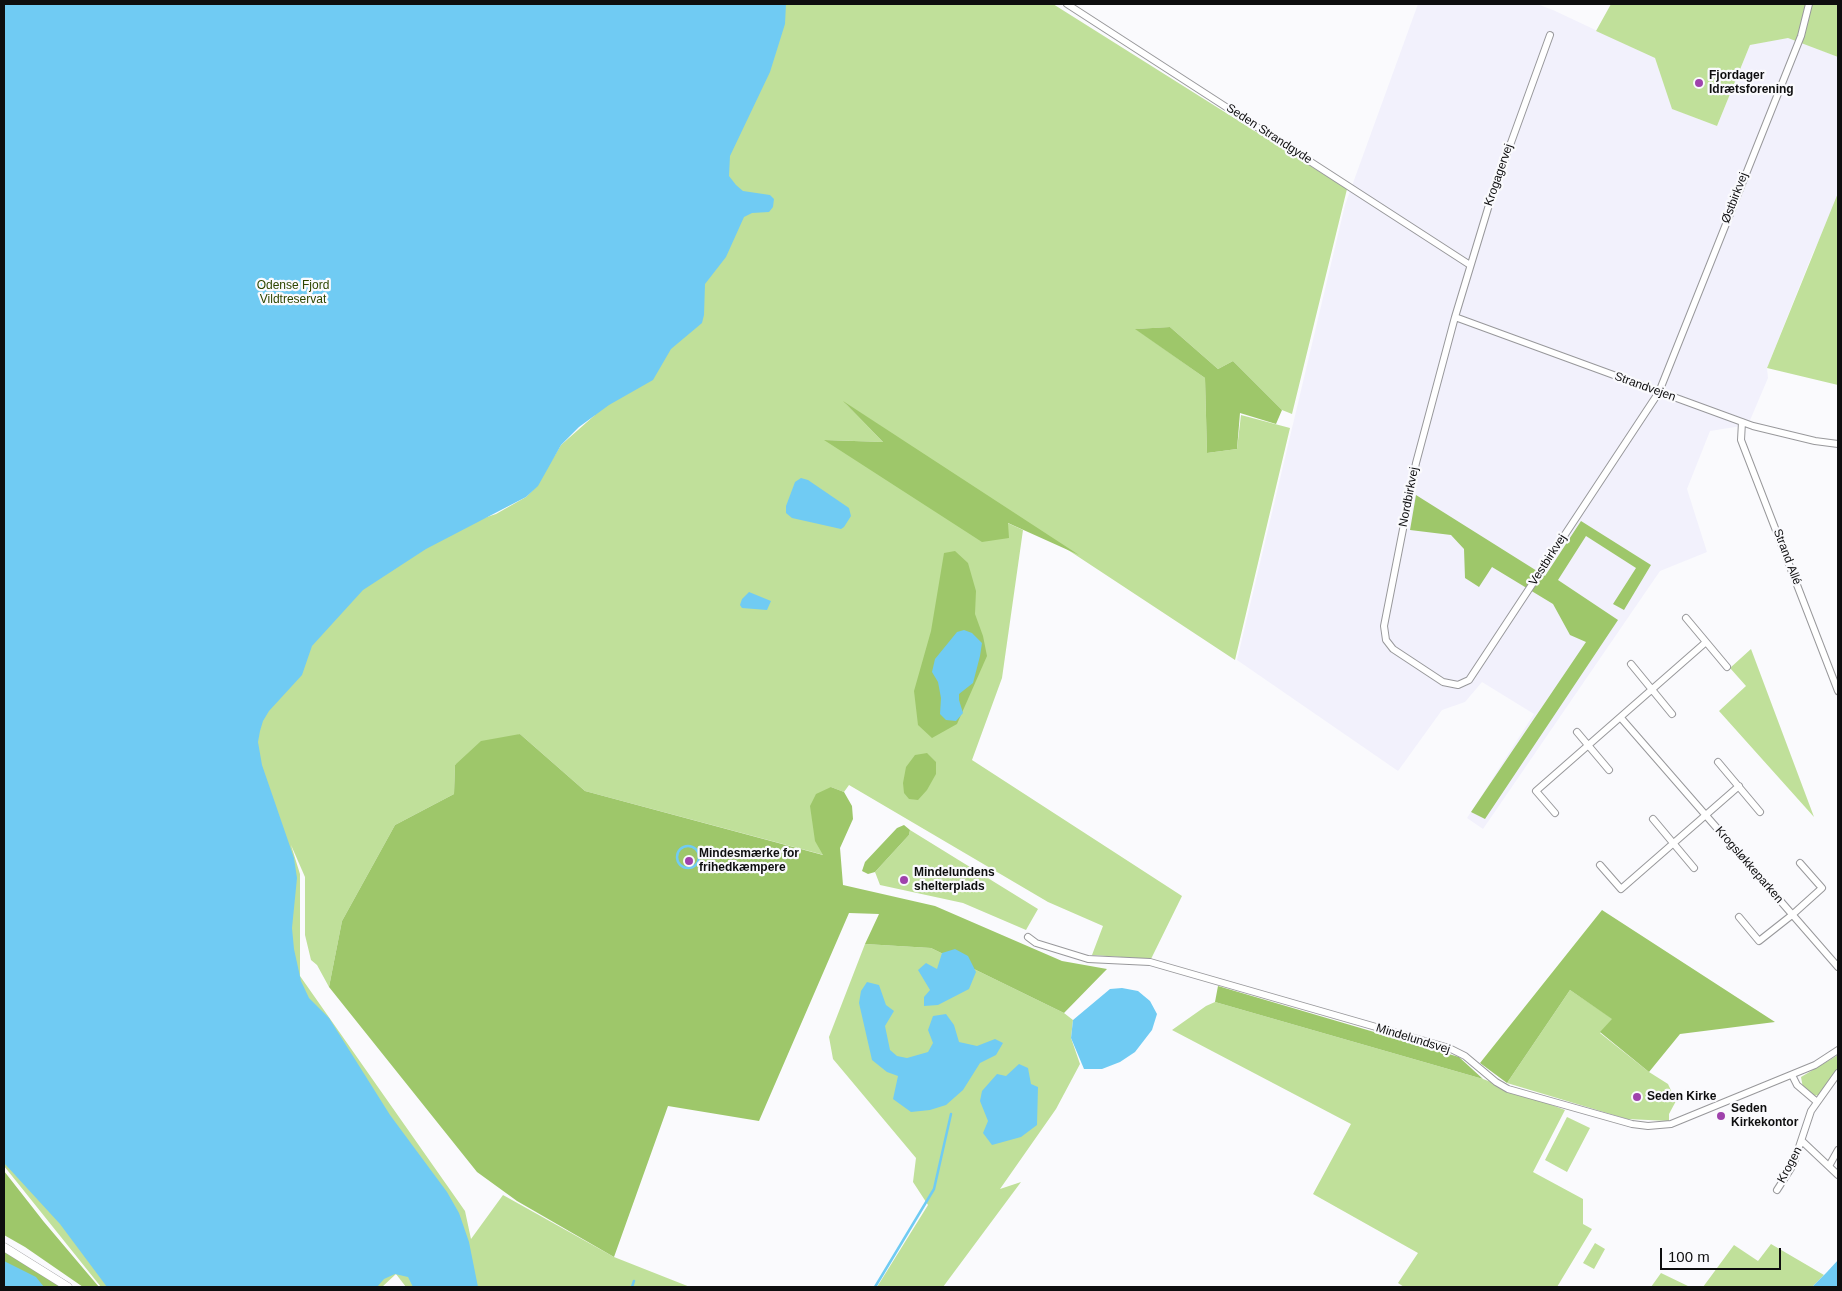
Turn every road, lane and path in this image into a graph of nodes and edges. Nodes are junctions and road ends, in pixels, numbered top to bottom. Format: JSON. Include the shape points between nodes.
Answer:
{"nodes":[{"id":1,"x":1067,"y":4,"type":"edge"},
{"id":2,"x":1809,"y":4,"type":"edge"},
{"id":3,"x":1550,"y":35,"type":"dead end"},
{"id":4,"x":1470,"y":265,"type":"junction"},
{"id":5,"x":1455,"y":317,"type":"junction"},
{"id":6,"x":1659,"y":392,"type":"junction"},
{"id":7,"x":1742,"y":422,"type":"junction"},
{"id":8,"x":1838,"y":444,"type":"edge"},
{"id":9,"x":1686,"y":618,"type":"dead end"},
{"id":10,"x":1706,"y":642,"type":"junction"},
{"id":11,"x":1631,"y":664,"type":"dead end"},
{"id":12,"x":1418,"y":666,"type":"joint"},
{"id":13,"x":1727,"y":667,"type":"dead end"},
{"id":14,"x":1652,"y":690,"type":"junction"},
{"id":15,"x":1838,"y":691,"type":"edge"},
{"id":16,"x":1672,"y":714,"type":"dead end"},
{"id":17,"x":1621,"y":718,"type":"junction"},
{"id":18,"x":1577,"y":732,"type":"dead end"},
{"id":19,"x":1589,"y":746,"type":"junction"},
{"id":20,"x":1718,"y":762,"type":"dead end"},
{"id":21,"x":1609,"y":770,"type":"dead end"},
{"id":22,"x":1739,"y":786,"type":"junction"},
{"id":23,"x":1760,"y":812,"type":"dead end"},
{"id":24,"x":1555,"y":813,"type":"dead end"},
{"id":25,"x":1706,"y":816,"type":"junction"},
{"id":26,"x":1653,"y":819,"type":"dead end"},
{"id":27,"x":1674,"y":844,"type":"junction"},
{"id":28,"x":1800,"y":863,"type":"dead end"},
{"id":29,"x":1600,"y":865,"type":"dead end"},
{"id":30,"x":1694,"y":868,"type":"dead end"},
{"id":31,"x":1792,"y":914,"type":"junction"},
{"id":32,"x":1739,"y":917,"type":"dead end"},
{"id":33,"x":1028,"y":937,"type":"dead end"},
{"id":34,"x":1838,"y":967,"type":"edge"},
{"id":35,"x":1838,"y":1050,"type":"edge"},
{"id":36,"x":1838,"y":1073,"type":"edge"},
{"id":37,"x":1792,"y":1075,"type":"junction"},
{"id":38,"x":1817,"y":1102,"type":"junction"},
{"id":39,"x":1802,"y":1141,"type":"junction"},
{"id":40,"x":1838,"y":1150,"type":"edge"},
{"id":41,"x":1829,"y":1166,"type":"junction"},
{"id":42,"x":1838,"y":1175,"type":"edge"},
{"id":43,"x":1777,"y":1190,"type":"dead end"},
{"id":44,"x":4,"y":1247,"type":"edge"},
{"id":45,"x":68,"y":1287,"type":"edge"}],
"edges":[{"from":1,"to":4,"type":"street","name":"Seden Strandgyde"},
{"from":2,"to":6,"type":"street","name":"Østbirkvej","via":[[1801,36]]},
{"from":3,"to":4,"type":"street","name":"Krogagervej"},
{"from":4,"to":5,"type":"street","name":"Krogagervej"},
{"from":5,"to":6,"type":"street","name":"Strandvejen"},
{"from":5,"to":12,"type":"street","name":"Nordbirkvej","via":[[1416,463],[1384,626],[1388,643]]},
{"from":6,"to":7,"type":"street","name":"Strandvejen"},
{"from":6,"to":12,"type":"street","name":"Vestbirkvej","via":[[1469,680],[1458,686],[1443,682]]},
{"from":7,"to":8,"type":"street","name":"Strandvejen","via":[[1781,434]]},
{"from":7,"to":15,"type":"street","name":"Strand Allé","via":[[1741,440]]},
{"from":9,"to":10,"type":"street"},
{"from":10,"to":13,"type":"street"},
{"from":10,"to":14,"type":"street"},
{"from":11,"to":14,"type":"street"},
{"from":14,"to":16,"type":"street"},
{"from":14,"to":17,"type":"street"},
{"from":17,"to":19,"type":"street"},
{"from":17,"to":25,"type":"street","name":"Krogsløkkeparken"},
{"from":18,"to":19,"type":"street"},
{"from":19,"to":21,"type":"street"},
{"from":19,"to":24,"type":"street","via":[[1536,791]]},
{"from":20,"to":22,"type":"street"},
{"from":22,"to":23,"type":"street"},
{"from":22,"to":25,"type":"street","name":"Krogsløkkeparken"},
{"from":25,"to":27,"type":"street","name":"Krogsløkkeparken"},
{"from":25,"to":31,"type":"street","name":"Krogsløkkeparken"},
{"from":26,"to":27,"type":"street"},
{"from":27,"to":29,"type":"street","name":"Krogsløkkeparken","via":[[1622,889]]},
{"from":27,"to":30,"type":"street"},
{"from":28,"to":31,"type":"street","name":"Krogsløkkeparken","via":[[1822,888]]},
{"from":31,"to":32,"type":"street","name":"Krogsløkkeparken","via":[[1759,940]]},
{"from":31,"to":34,"type":"street","name":"Krogsløkkeparken"},
{"from":33,"to":37,"type":"street","name":"Mindelundsvej","via":[[1036,943],[1088,959],[1150,962],[1449,1048],[1508,1088],[1632,1124],[1671,1124]]},
{"from":35,"to":37,"type":"street","name":"Mindelundsvej"},
{"from":36,"to":38,"type":"street","name":"Krogen"},
{"from":37,"to":38,"type":"street","via":[[1797,1085]]},
{"from":38,"to":39,"type":"street","name":"Krogen"},
{"from":39,"to":41,"type":"street","name":"Krogen"},
{"from":39,"to":43,"type":"street","name":"Krogen","via":[[1793,1165]]},
{"from":40,"to":41,"type":"street"},
{"from":41,"to":42,"type":"street","name":"Krogen"},
{"from":44,"to":45,"type":"street"}]}
